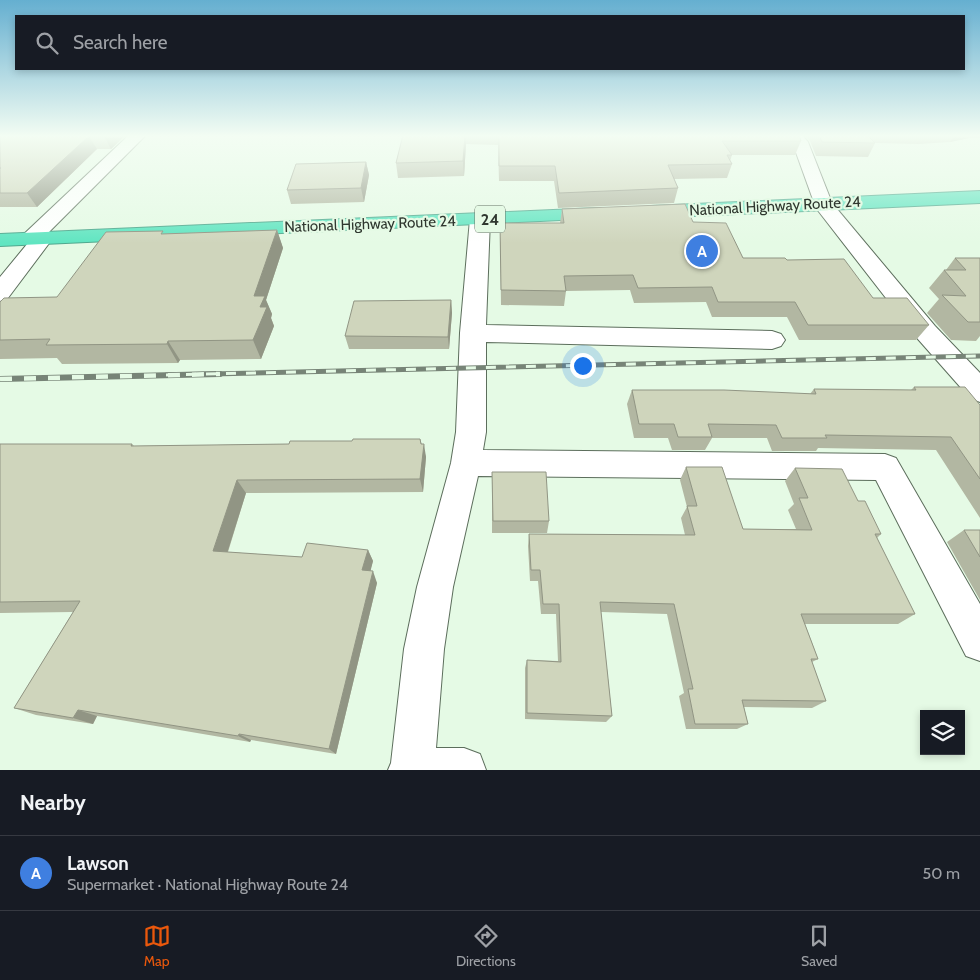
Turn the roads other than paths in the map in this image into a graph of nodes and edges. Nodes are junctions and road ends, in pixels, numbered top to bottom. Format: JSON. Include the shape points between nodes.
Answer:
{"nodes":[{"id":1,"x":103,"y":171,"type":"edge"},
{"id":2,"x":811,"y":171,"type":"edge"},
{"id":3,"x":980,"y":197,"type":"edge"},
{"id":4,"x":823,"y":204,"type":"junction"},
{"id":5,"x":480,"y":220,"type":"junction"},
{"id":6,"x":37,"y":238,"type":"junction"},
{"id":7,"x":0,"y":240,"type":"edge"},
{"id":8,"x":0,"y":293,"type":"edge"},
{"id":9,"x":473,"y":333,"type":"junction"},
{"id":10,"x":772,"y":340,"type":"dead end"},
{"id":11,"x":980,"y":390,"type":"edge"},
{"id":12,"x":466,"y":463,"type":"junction"},
{"id":13,"x":980,"y":642,"type":"edge"},
{"id":14,"x":411,"y":770,"type":"edge"},
{"id":15,"x":464,"y":770,"type":"edge"}],
"edges":[{"from":1,"to":6,"type":"street"},
{"from":2,"to":4,"type":"street"},
{"from":3,"to":4,"type":"highway","name":"National Highway Route 24","number":"24"},
{"from":4,"to":5,"type":"highway","name":"National Highway Route 24","number":"24"},
{"from":4,"to":11,"type":"street","via":[[926,332]]},
{"from":5,"to":6,"type":"highway","name":"National Highway Route 24","number":"24"},
{"from":5,"to":9,"type":"street"},
{"from":6,"to":7,"type":"highway","name":"National Highway Route 24","number":"24"},
{"from":6,"to":8,"type":"street"},
{"from":9,"to":10,"type":"street"},
{"from":9,"to":12,"type":"street","via":[[471,432]]},
{"from":12,"to":13,"type":"street","via":[[885,467]]},
{"from":12,"to":14,"type":"street","via":[[435,587],[424,649]]},
{"from":14,"to":15,"type":"street"}]}
